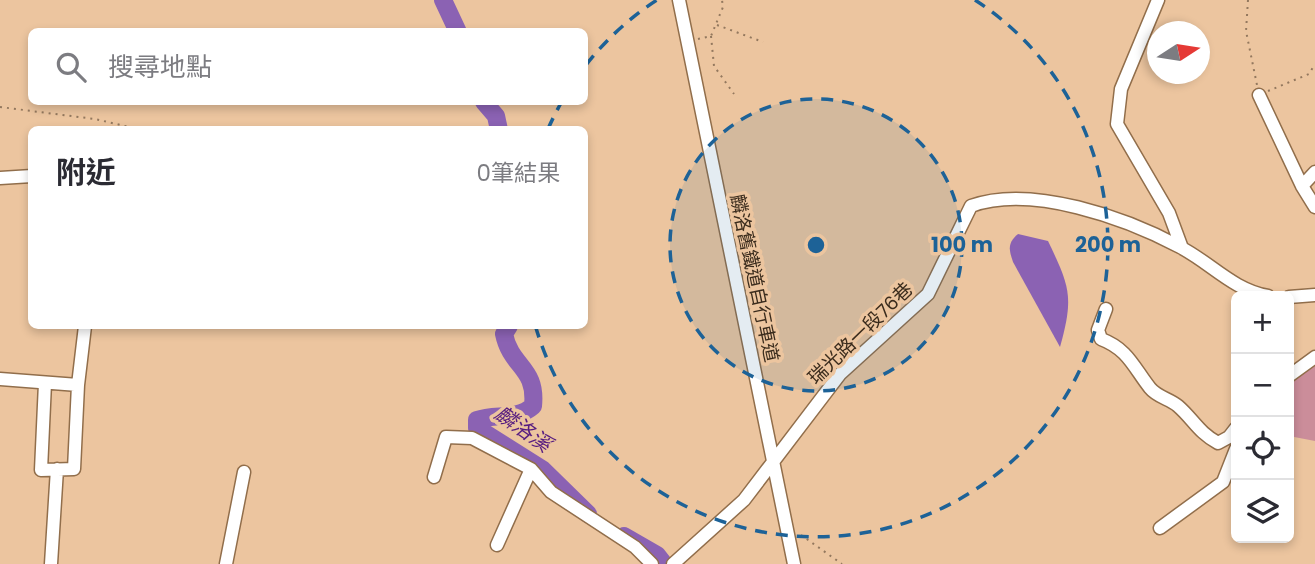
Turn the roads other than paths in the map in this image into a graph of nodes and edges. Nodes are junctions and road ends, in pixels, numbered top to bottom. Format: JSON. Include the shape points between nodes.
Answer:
{"nodes":[{"id":1,"x":679,"y":0,"type":"edge"},
{"id":2,"x":1158,"y":0,"type":"edge"},
{"id":3,"x":1259,"y":95,"type":"road end"},
{"id":4,"x":1315,"y":172,"type":"edge"},
{"id":5,"x":28,"y":176,"type":"edge"},
{"id":6,"x":0,"y":178,"type":"edge"},
{"id":7,"x":1302,"y":186,"type":"junction"},
{"id":8,"x":1315,"y":207,"type":"edge"},
{"id":9,"x":1182,"y":248,"type":"junction"},
{"id":10,"x":1251,"y":291,"type":"edge"},
{"id":11,"x":1315,"y":295,"type":"edge"},
{"id":12,"x":1294,"y":296,"type":"edge"},
{"id":13,"x":1106,"y":309,"type":"dead end"},
{"id":14,"x":85,"y":329,"type":"edge"},
{"id":15,"x":1315,"y":357,"type":"edge"},
{"id":16,"x":1294,"y":372,"type":"edge"},
{"id":17,"x":0,"y":379,"type":"edge"},
{"id":18,"x":45,"y":383,"type":"junction"},
{"id":19,"x":78,"y":385,"type":"junction"},
{"id":20,"x":1231,"y":434,"type":"edge"},
{"id":21,"x":1231,"y":462,"type":"edge"},
{"id":22,"x":774,"y":463,"type":"junction"},
{"id":23,"x":57,"y":469,"type":"junction"},
{"id":24,"x":531,"y":469,"type":"junction"},
{"id":25,"x":244,"y":472,"type":"dead end"},
{"id":26,"x":434,"y":477,"type":"dead end"},
{"id":27,"x":1160,"y":528,"type":"dead end"},
{"id":28,"x":497,"y":545,"type":"dead end"},
{"id":29,"x":51,"y":564,"type":"edge"},
{"id":30,"x":226,"y":564,"type":"edge"},
{"id":31,"x":652,"y":564,"type":"edge"},
{"id":32,"x":673,"y":564,"type":"edge"},
{"id":33,"x":794,"y":564,"type":"edge"}],
"edges":[{"from":1,"to":22,"type":"street","name":"麟洛舊鐵道自行車道"},
{"from":2,"to":9,"type":"street","via":[[1121,89],[1117,124],[1169,213]]},
{"from":3,"to":7,"type":"street"},
{"from":4,"to":7,"type":"street"},
{"from":5,"to":6,"type":"street"},
{"from":7,"to":8,"type":"street"},
{"from":9,"to":10,"type":"street"},
{"from":9,"to":22,"type":"street","name":"瑞光路一段76巷","via":[[1124,221],[1031,198],[992,198],[971,206],[928,294],[840,374]]},
{"from":11,"to":12,"type":"street"},
{"from":13,"to":20,"type":"street","via":[[1098,330],[1101,339],[1116,344],[1130,358],[1152,391],[1178,406],[1202,435],[1218,443]]},
{"from":14,"to":19,"type":"street"},
{"from":15,"to":16,"type":"street"},
{"from":17,"to":18,"type":"street"},
{"from":18,"to":19,"type":"street"},
{"from":18,"to":23,"type":"street","via":[[41,470]]},
{"from":19,"to":23,"type":"street","via":[[74,469]]},
{"from":21,"to":27,"type":"street","via":[[1223,482]]},
{"from":22,"to":32,"type":"street","name":"瑞光路一段76巷","via":[[744,500]]},
{"from":22,"to":33,"type":"street","name":"麟洛舊鐵道自行車道"},
{"from":23,"to":29,"type":"street"},
{"from":24,"to":26,"type":"street","via":[[472,438],[446,437]]},
{"from":24,"to":28,"type":"street"},
{"from":24,"to":31,"type":"street","via":[[551,492],[635,547]]},
{"from":25,"to":30,"type":"street"}]}
